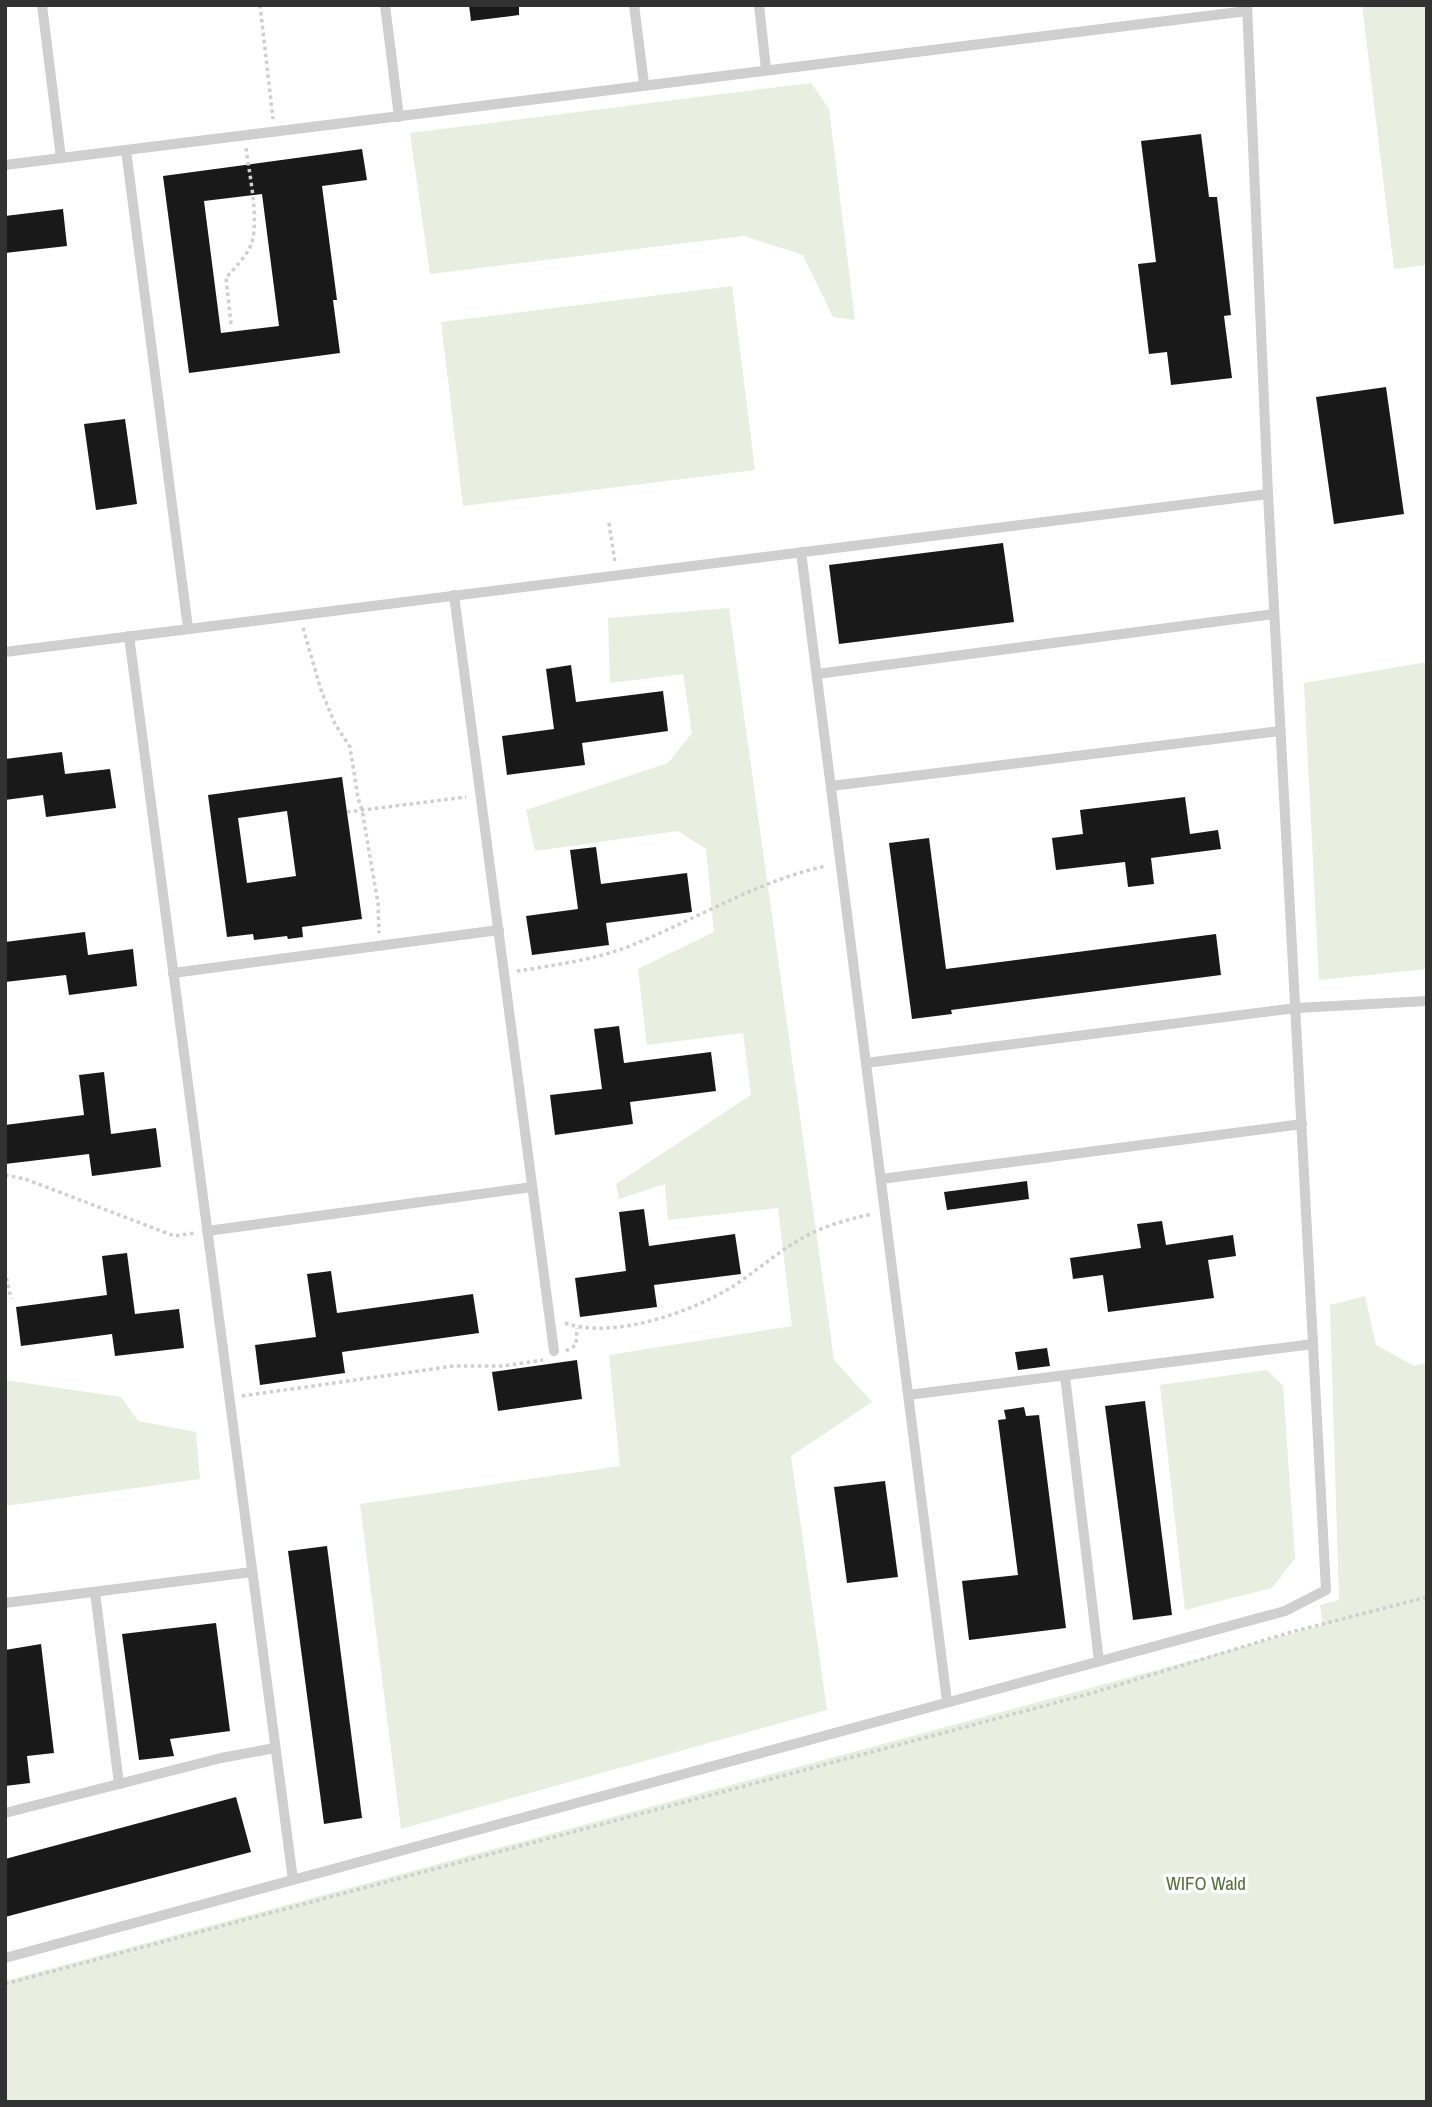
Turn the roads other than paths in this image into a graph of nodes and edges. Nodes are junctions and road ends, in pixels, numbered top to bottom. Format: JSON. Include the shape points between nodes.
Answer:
{"nodes":[{"id":1,"x":42,"y":5,"type":"edge"},
{"id":2,"x":385,"y":5,"type":"edge"},
{"id":3,"x":634,"y":5,"type":"edge"},
{"id":4,"x":760,"y":5,"type":"edge"},
{"id":5,"x":1247,"y":8,"type":"edge"},
{"id":6,"x":766,"y":69,"type":"junction"},
{"id":7,"x":644,"y":84,"type":"junction"},
{"id":8,"x":399,"y":117,"type":"junction"},
{"id":9,"x":126,"y":150,"type":"junction"},
{"id":10,"x":61,"y":158,"type":"junction"},
{"id":11,"x":5,"y":165,"type":"edge"},
{"id":12,"x":1268,"y":494,"type":"junction"},
{"id":13,"x":801,"y":552,"type":"junction"},
{"id":14,"x":454,"y":595,"type":"junction"},
{"id":15,"x":1275,"y":614,"type":"junction"},
{"id":16,"x":188,"y":628,"type":"junction"},
{"id":17,"x":129,"y":636,"type":"junction"},
{"id":18,"x":5,"y":652,"type":"edge"},
{"id":19,"x":817,"y":674,"type":"junction"},
{"id":20,"x":1280,"y":731,"type":"junction"},
{"id":21,"x":831,"y":786,"type":"junction"},
{"id":22,"x":499,"y":930,"type":"junction"},
{"id":23,"x":173,"y":973,"type":"junction"},
{"id":24,"x":1427,"y":1001,"type":"edge"},
{"id":25,"x":1296,"y":1007,"type":"junction"},
{"id":26,"x":866,"y":1063,"type":"junction"},
{"id":27,"x":1302,"y":1124,"type":"junction"},
{"id":28,"x":881,"y":1178,"type":"junction"},
{"id":29,"x":533,"y":1187,"type":"junction"},
{"id":30,"x":207,"y":1231,"type":"junction"},
{"id":31,"x":1313,"y":1345,"type":"junction"},
{"id":32,"x":553,"y":1355,"type":"road end"},
{"id":33,"x":1065,"y":1376,"type":"junction"},
{"id":34,"x":908,"y":1395,"type":"junction"},
{"id":35,"x":252,"y":1572,"type":"junction"},
{"id":36,"x":95,"y":1592,"type":"junction"},
{"id":37,"x":5,"y":1603,"type":"edge"},
{"id":38,"x":1099,"y":1661,"type":"junction"},
{"id":39,"x":947,"y":1701,"type":"junction"},
{"id":40,"x":275,"y":1748,"type":"junction"},
{"id":41,"x":120,"y":1784,"type":"junction"},
{"id":42,"x":5,"y":1813,"type":"edge"},
{"id":43,"x":293,"y":1880,"type":"junction"},
{"id":44,"x":5,"y":1958,"type":"edge"}],
"edges":[{"from":1,"to":10,"type":"lane"},
{"from":2,"to":8,"type":"lane"},
{"from":3,"to":7,"type":"lane"},
{"from":4,"to":6,"type":"lane"},
{"from":5,"to":6,"type":"lane"},
{"from":5,"to":12,"type":"lane"},
{"from":6,"to":7,"type":"lane"},
{"from":7,"to":8,"type":"lane"},
{"from":8,"to":9,"type":"lane"},
{"from":9,"to":10,"type":"lane"},
{"from":9,"to":16,"type":"lane"},
{"from":10,"to":11,"type":"lane"},
{"from":12,"to":13,"type":"lane"},
{"from":12,"to":15,"type":"lane"},
{"from":13,"to":14,"type":"lane"},
{"from":13,"to":19,"type":"lane"},
{"from":14,"to":16,"type":"lane"},
{"from":14,"to":22,"type":"lane"},
{"from":15,"to":19,"type":"lane"},
{"from":15,"to":20,"type":"lane"},
{"from":16,"to":17,"type":"lane"},
{"from":17,"to":18,"type":"lane"},
{"from":17,"to":23,"type":"lane"},
{"from":19,"to":21,"type":"lane"},
{"from":20,"to":21,"type":"lane"},
{"from":20,"to":25,"type":"lane"},
{"from":21,"to":26,"type":"lane"},
{"from":22,"to":23,"type":"lane"},
{"from":22,"to":29,"type":"lane"},
{"from":23,"to":30,"type":"lane"},
{"from":24,"to":25,"type":"lane"},
{"from":25,"to":26,"type":"lane"},
{"from":25,"to":27,"type":"lane"},
{"from":26,"to":28,"type":"lane"},
{"from":27,"to":28,"type":"lane"},
{"from":27,"to":31,"type":"lane"},
{"from":28,"to":34,"type":"lane"},
{"from":29,"to":30,"type":"lane"},
{"from":29,"to":32,"type":"lane"},
{"from":30,"to":35,"type":"lane"},
{"from":31,"to":33,"type":"lane"},
{"from":31,"to":38,"type":"lane","via":[[1326,1590],[1284,1611]]},
{"from":33,"to":34,"type":"lane"},
{"from":33,"to":38,"type":"lane"},
{"from":34,"to":39,"type":"lane"},
{"from":35,"to":36,"type":"lane"},
{"from":35,"to":40,"type":"lane"},
{"from":36,"to":37,"type":"lane"},
{"from":36,"to":41,"type":"lane"},
{"from":38,"to":39,"type":"lane"},
{"from":39,"to":43,"type":"lane"},
{"from":40,"to":41,"type":"lane"},
{"from":40,"to":43,"type":"lane"},
{"from":41,"to":42,"type":"lane"},
{"from":43,"to":44,"type":"lane"}]}
